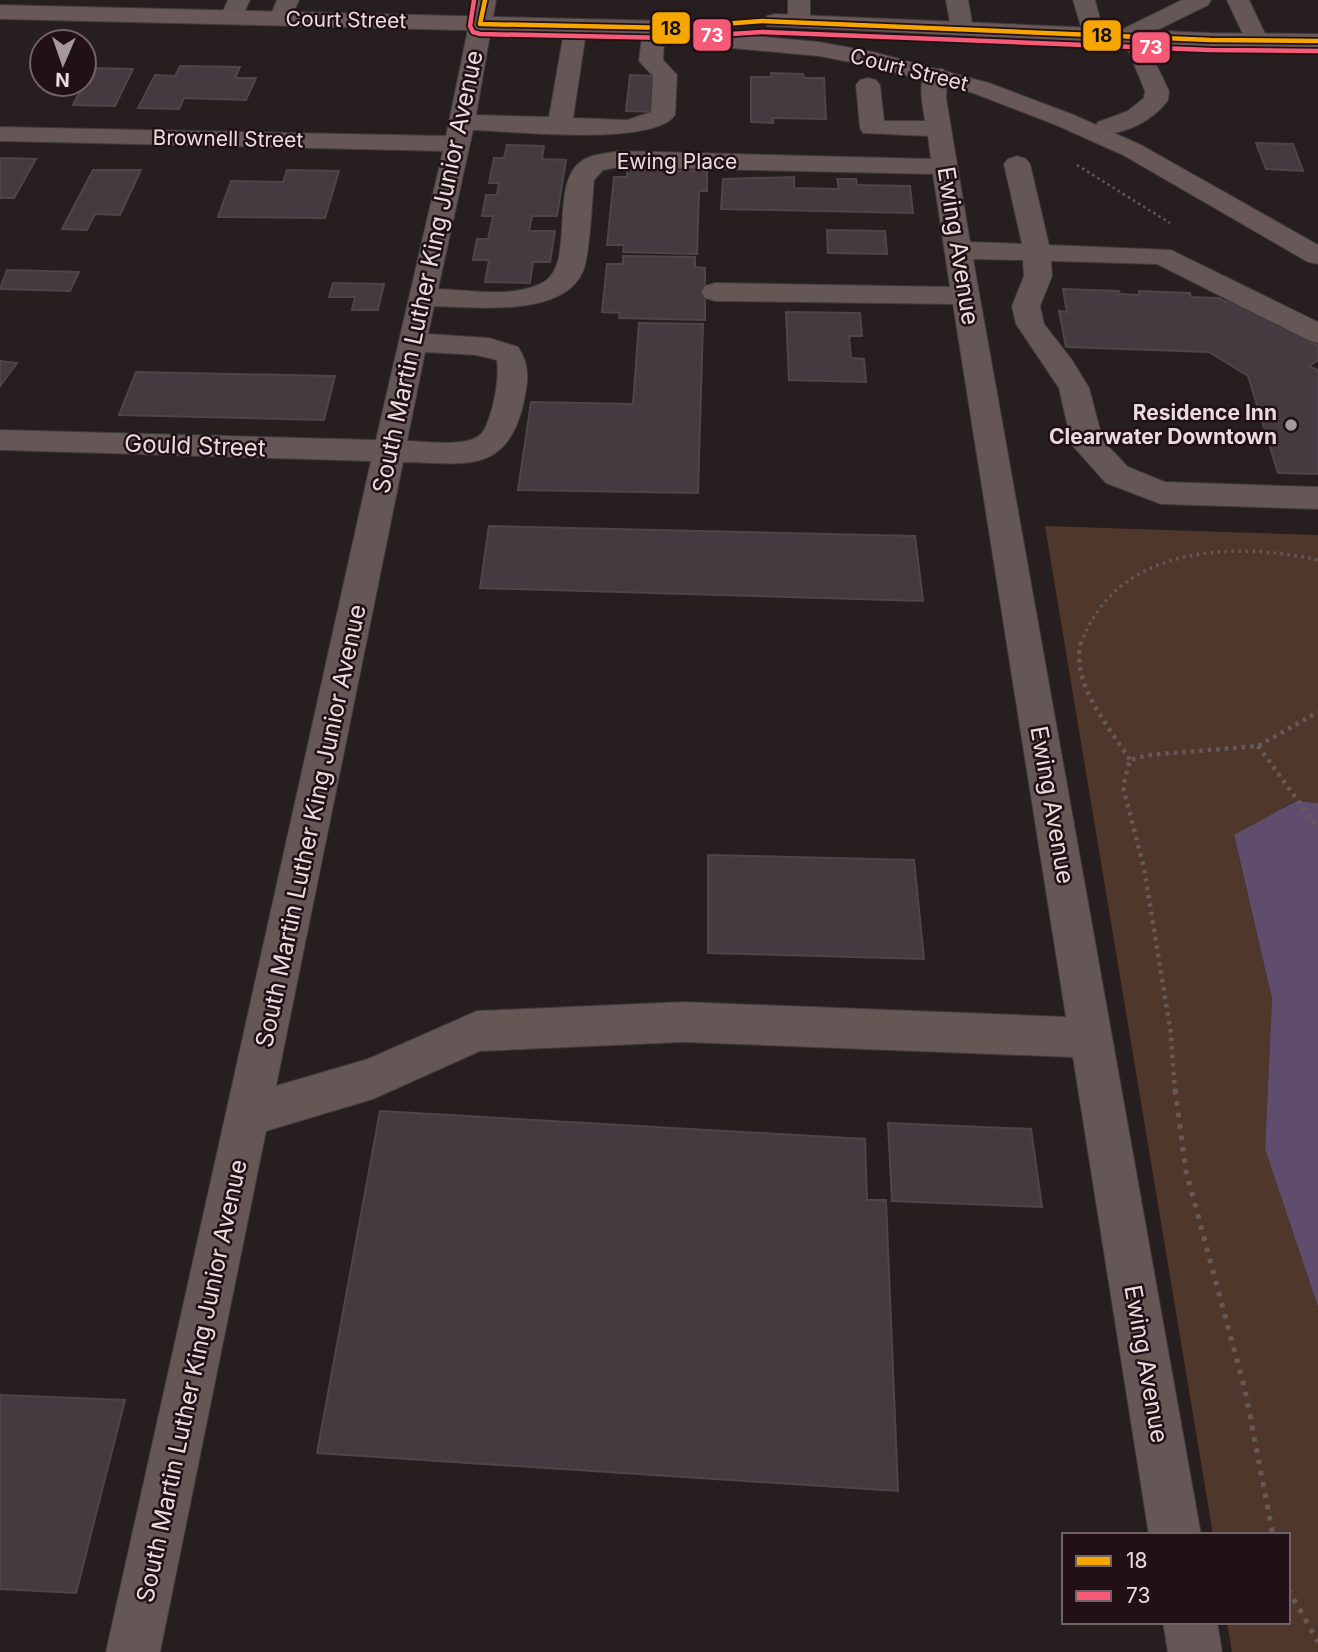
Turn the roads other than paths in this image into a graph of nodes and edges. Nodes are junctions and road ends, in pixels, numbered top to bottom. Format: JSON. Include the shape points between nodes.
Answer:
{"nodes":[{"id":1,"x":957,"y":0,"type":"edge"},
{"id":2,"x":1084,"y":0,"type":"edge"},
{"id":3,"x":1200,"y":0,"type":"edge"},
{"id":4,"x":1238,"y":0,"type":"edge"},
{"id":5,"x":235,"y":9,"type":"edge"},
{"id":6,"x":284,"y":9,"type":"edge"},
{"id":7,"x":799,"y":11,"type":"edge"},
{"id":8,"x":0,"y":12,"type":"edge"},
{"id":9,"x":482,"y":12,"type":"edge"},
{"id":10,"x":576,"y":26,"type":"junction"},
{"id":11,"x":662,"y":28,"type":"junction"},
{"id":12,"x":962,"y":29,"type":"junction"},
{"id":13,"x":1093,"y":34,"type":"junction"},
{"id":14,"x":1131,"y":39,"type":"junction"},
{"id":15,"x":1256,"y":40,"type":"junction"},
{"id":16,"x":1318,"y":41,"type":"edge"},
{"id":17,"x":982,"y":51,"type":"junction"},
{"id":18,"x":935,"y":74,"type":"junction"},
{"id":19,"x":868,"y":85,"type":"dead end"},
{"id":20,"x":559,"y":125,"type":"junction"},
{"id":21,"x":1107,"y":127,"type":"junction"},
{"id":22,"x":938,"y":129,"type":"junction"},
{"id":23,"x":459,"y":133,"type":"junction"},
{"id":24,"x":0,"y":134,"type":"edge"},
{"id":25,"x":1132,"y":150,"type":"junction"},
{"id":26,"x":1017,"y":164,"type":"dead end"},
{"id":27,"x":946,"y":167,"type":"junction"},
{"id":28,"x":958,"y":250,"type":"junction"},
{"id":29,"x":1037,"y":253,"type":"junction"},
{"id":30,"x":1318,"y":256,"type":"edge"},
{"id":31,"x":715,"y":292,"type":"dead end"},
{"id":32,"x":965,"y":296,"type":"junction"},
{"id":33,"x":422,"y":298,"type":"junction"},
{"id":34,"x":1318,"y":334,"type":"edge"},
{"id":35,"x":412,"y":343,"type":"junction"},
{"id":36,"x":0,"y":440,"type":"edge"},
{"id":37,"x":391,"y":452,"type":"junction"},
{"id":38,"x":1318,"y":498,"type":"edge"},
{"id":39,"x":1091,"y":1038,"type":"junction"},
{"id":40,"x":249,"y":1115,"type":"junction"},
{"id":41,"x":1175,"y":1533,"type":"edge"},
{"id":42,"x":1190,"y":1624,"type":"edge"},
{"id":43,"x":133,"y":1652,"type":"edge"},
{"id":44,"x":1195,"y":1652,"type":"edge"}],
"edges":[{"from":1,"to":12,"type":"street"},
{"from":2,"to":13,"type":"street"},
{"from":3,"to":14,"type":"street"},
{"from":4,"to":15,"type":"street"},
{"from":5,"to":6,"type":"main road","name":"Court Street"},
{"from":5,"to":8,"type":"main road","name":"Court Street"},
{"from":6,"to":9,"type":"main road","name":"Court Street"},
{"from":7,"to":11,"type":"main road","via":[[762,21]]},
{"from":7,"to":12,"type":"main road"},
{"from":9,"to":10,"type":"main road","name":"Court Street"},
{"from":9,"to":23,"type":"street","name":"South Martin Luther King Junior Avenue"},
{"from":10,"to":11,"type":"main road","name":"Court Street"},
{"from":10,"to":20,"type":"street"},
{"from":11,"to":18,"type":"main road","name":"Court Street","via":[[720,40],[819,49]]},
{"from":11,"to":20,"type":"street","name":"Brownell Street","via":[[651,61],[665,75],[663,115],[651,124],[635,126]]},
{"from":12,"to":13,"type":"main road"},
{"from":13,"to":14,"type":"main road"},
{"from":14,"to":15,"type":"main road"},
{"from":14,"to":17,"type":"main road"},
{"from":14,"to":21,"type":"street","via":[[1157,91],[1156,100],[1137,116]]},
{"from":15,"to":16,"type":"main road"},
{"from":17,"to":18,"type":"main road"},
{"from":17,"to":21,"type":"main road","via":[[982,61],[995,74]]},
{"from":18,"to":22,"type":"street","name":"Ewing Avenue"},
{"from":18,"to":25,"type":"main road","name":"Court Street","via":[[1021,102]]},
{"from":19,"to":22,"type":"street","via":[[872,128]]},
{"from":20,"to":23,"type":"street","name":"Brownell Street"},
{"from":21,"to":25,"type":"main road"},
{"from":22,"to":27,"type":"street","name":"Ewing Avenue"},
{"from":23,"to":24,"type":"street","name":"Brownell Street"},
{"from":23,"to":33,"type":"street","name":"South Martin Luther King Junior Avenue"},
{"from":25,"to":30,"type":"main road","name":"Court Street"},
{"from":26,"to":29,"type":"street"},
{"from":27,"to":28,"type":"street","name":"Ewing Avenue"},
{"from":27,"to":33,"type":"street","name":"Ewing Place","via":[[619,159],[594,164],[581,178],[570,270],[552,290],[509,300]]},
{"from":28,"to":29,"type":"street"},
{"from":28,"to":32,"type":"street","name":"Ewing Avenue"},
{"from":29,"to":34,"type":"street","via":[[1161,256]]},
{"from":29,"to":38,"type":"street","via":[[1038,276],[1026,306],[1030,324],[1074,388],[1088,445],[1117,475],[1161,494]]},
{"from":31,"to":32,"type":"street"},
{"from":32,"to":39,"type":"street","name":"Ewing Avenue"},
{"from":33,"to":35,"type":"street","name":"South Martin Luther King Junior Avenue"},
{"from":35,"to":37,"type":"street","name":"South Martin Luther King Junior Avenue"},
{"from":35,"to":37,"type":"street","name":"Gould Street","via":[[492,349],[507,353],[515,369],[503,425],[493,441],[465,453]]},
{"from":36,"to":37,"type":"street","name":"Gould Street"},
{"from":37,"to":40,"type":"street","name":"South Martin Luther King Junior Avenue"},
{"from":39,"to":40,"type":"street","via":[[683,1022],[478,1031],[373,1078]]},
{"from":39,"to":41,"type":"street","name":"Ewing Avenue"},
{"from":40,"to":43,"type":"street","name":"South Martin Luther King Junior Avenue"},
{"from":42,"to":44,"type":"street"}]}
